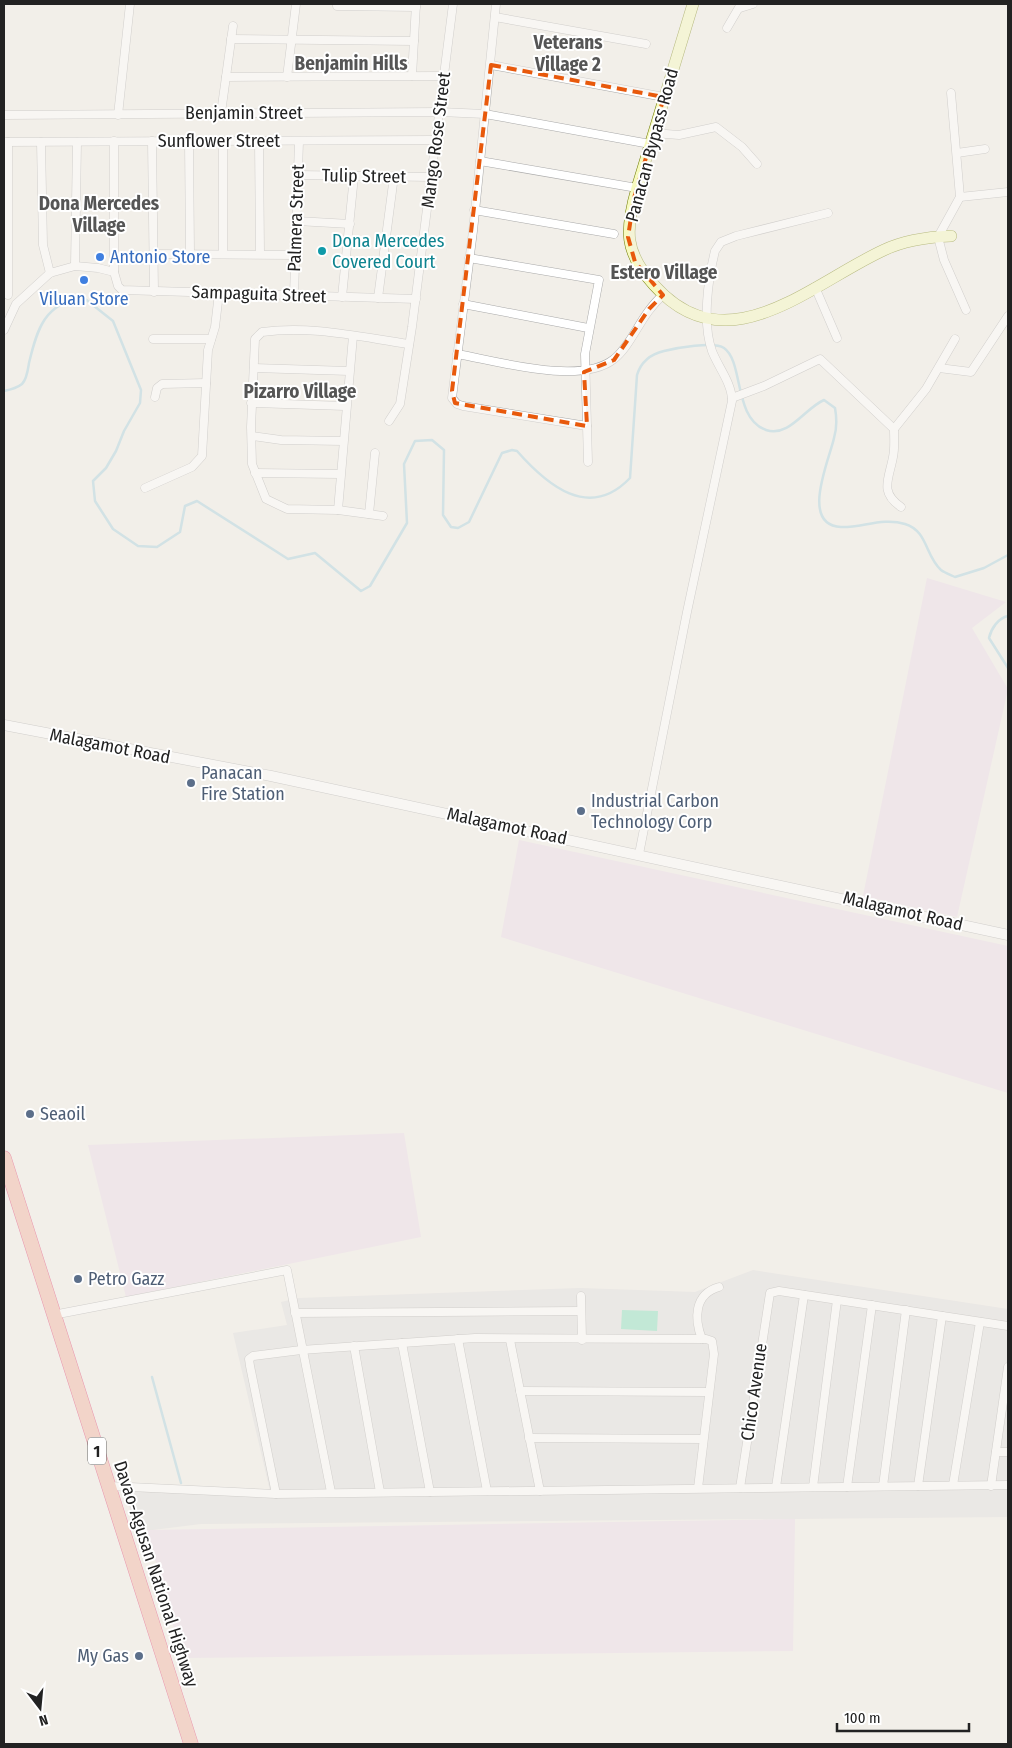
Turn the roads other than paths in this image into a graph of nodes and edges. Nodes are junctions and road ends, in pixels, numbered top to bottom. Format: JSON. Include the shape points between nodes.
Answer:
{"nodes":[{"id":1,"x":130,"y":4,"type":"edge"},
{"id":2,"x":296,"y":4,"type":"edge"},
{"id":3,"x":453,"y":4,"type":"edge"},
{"id":4,"x":496,"y":4,"type":"edge"},
{"id":5,"x":693,"y":4,"type":"edge"},
{"id":6,"x":753,"y":4,"type":"edge"},
{"id":7,"x":337,"y":5,"type":"edge"},
{"id":8,"x":416,"y":5,"type":"edge"},
{"id":9,"x":741,"y":6,"type":"edge"},
{"id":10,"x":495,"y":17,"type":"junction"},
{"id":11,"x":233,"y":26,"type":"dead end"},
{"id":12,"x":727,"y":28,"type":"dead end"},
{"id":13,"x":231,"y":39,"type":"junction"},
{"id":14,"x":292,"y":39,"type":"junction"},
{"id":15,"x":414,"y":42,"type":"junction"},
{"id":16,"x":646,"y":44,"type":"dead end"},
{"id":17,"x":491,"y":65,"type":"junction"},
{"id":18,"x":412,"y":76,"type":"junction"},
{"id":19,"x":445,"y":76,"type":"junction"},
{"id":20,"x":226,"y":77,"type":"junction"},
{"id":21,"x":287,"y":77,"type":"junction"},
{"id":22,"x":951,"y":93,"type":"dead end"},
{"id":23,"x":664,"y":97,"type":"junction"},
{"id":24,"x":440,"y":112,"type":"junction"},
{"id":25,"x":221,"y":113,"type":"junction"},
{"id":26,"x":485,"y":114,"type":"junction"},
{"id":27,"x":4,"y":115,"type":"edge"},
{"id":28,"x":118,"y":115,"type":"junction"},
{"id":29,"x":651,"y":139,"type":"junction"},
{"id":30,"x":299,"y":140,"type":"junction"},
{"id":31,"x":435,"y":140,"type":"junction"},
{"id":32,"x":114,"y":141,"type":"junction"},
{"id":33,"x":152,"y":141,"type":"junction"},
{"id":34,"x":188,"y":141,"type":"junction"},
{"id":35,"x":223,"y":141,"type":"junction"},
{"id":36,"x":258,"y":141,"type":"junction"},
{"id":37,"x":6,"y":142,"type":"edge"},
{"id":38,"x":41,"y":142,"type":"junction"},
{"id":39,"x":77,"y":142,"type":"junction"},
{"id":40,"x":985,"y":149,"type":"dead end"},
{"id":41,"x":957,"y":153,"type":"junction"},
{"id":42,"x":480,"y":161,"type":"junction"},
{"id":43,"x":757,"y":164,"type":"dead end"},
{"id":44,"x":298,"y":174,"type":"junction"},
{"id":45,"x":354,"y":176,"type":"junction"},
{"id":46,"x":394,"y":176,"type":"junction"},
{"id":47,"x":431,"y":177,"type":"junction"},
{"id":48,"x":637,"y":188,"type":"junction"},
{"id":49,"x":1008,"y":192,"type":"edge"},
{"id":50,"x":960,"y":197,"type":"junction"},
{"id":51,"x":474,"y":210,"type":"junction"},
{"id":52,"x":828,"y":213,"type":"dead end"},
{"id":53,"x":297,"y":221,"type":"junction"},
{"id":54,"x":350,"y":224,"type":"junction"},
{"id":55,"x":614,"y":234,"type":"dead end"},
{"id":56,"x":938,"y":236,"type":"junction"},
{"id":57,"x":951,"y":236,"type":"dead end"},
{"id":58,"x":155,"y":254,"type":"junction"},
{"id":59,"x":190,"y":254,"type":"junction"},
{"id":60,"x":223,"y":254,"type":"junction"},
{"id":61,"x":260,"y":254,"type":"junction"},
{"id":62,"x":295,"y":255,"type":"junction"},
{"id":63,"x":469,"y":258,"type":"junction"},
{"id":64,"x":75,"y":266,"type":"junction"},
{"id":65,"x":114,"y":272,"type":"junction"},
{"id":66,"x":50,"y":273,"type":"junction"},
{"id":67,"x":815,"y":287,"type":"junction"},
{"id":68,"x":154,"y":292,"type":"junction"},
{"id":69,"x":219,"y":293,"type":"junction"},
{"id":70,"x":6,"y":295,"type":"edge"},
{"id":71,"x":294,"y":295,"type":"junction"},
{"id":72,"x":663,"y":295,"type":"junction"},
{"id":73,"x":342,"y":297,"type":"junction"},
{"id":74,"x":378,"y":298,"type":"junction"},
{"id":75,"x":416,"y":299,"type":"junction"},
{"id":76,"x":16,"y":304,"type":"junction"},
{"id":77,"x":463,"y":304,"type":"junction"},
{"id":78,"x":966,"y":310,"type":"dead end"},
{"id":79,"x":1008,"y":316,"type":"edge"},
{"id":80,"x":706,"y":319,"type":"junction"},
{"id":81,"x":588,"y":328,"type":"junction"},
{"id":82,"x":4,"y":330,"type":"edge"},
{"id":83,"x":353,"y":336,"type":"junction"},
{"id":84,"x":837,"y":338,"type":"dead end"},
{"id":85,"x":153,"y":339,"type":"dead end"},
{"id":86,"x":212,"y":339,"type":"junction"},
{"id":87,"x":955,"y":339,"type":"dead end"},
{"id":88,"x":409,"y":344,"type":"junction"},
{"id":89,"x":457,"y":354,"type":"junction"},
{"id":90,"x":254,"y":368,"type":"junction"},
{"id":91,"x":939,"y":368,"type":"junction"},
{"id":92,"x":348,"y":371,"type":"junction"},
{"id":93,"x":584,"y":371,"type":"junction"},
{"id":94,"x":206,"y":383,"type":"junction"},
{"id":95,"x":155,"y":397,"type":"dead end"},
{"id":96,"x":734,"y":397,"type":"junction"},
{"id":97,"x":252,"y":403,"type":"junction"},
{"id":98,"x":345,"y":406,"type":"junction"},
{"id":99,"x":389,"y":421,"type":"dead end"},
{"id":100,"x":587,"y":426,"type":"junction"},
{"id":101,"x":894,"y":429,"type":"junction"},
{"id":102,"x":252,"y":436,"type":"junction"},
{"id":103,"x":343,"y":440,"type":"junction"},
{"id":104,"x":375,"y":453,"type":"dead end"},
{"id":105,"x":588,"y":462,"type":"dead end"},
{"id":106,"x":255,"y":474,"type":"junction"},
{"id":107,"x":340,"y":474,"type":"junction"},
{"id":108,"x":145,"y":488,"type":"dead end"},
{"id":109,"x":901,"y":507,"type":"dead end"},
{"id":110,"x":338,"y":510,"type":"junction"},
{"id":111,"x":369,"y":514,"type":"junction"},
{"id":112,"x":383,"y":516,"type":"dead end"},
{"id":113,"x":4,"y":725,"type":"edge"},
{"id":114,"x":639,"y":854,"type":"junction"},
{"id":115,"x":1008,"y":935,"type":"edge"},
{"id":116,"x":4,"y":1158,"type":"edge"},
{"id":117,"x":719,"y":1287,"type":"dead end"},
{"id":118,"x":804,"y":1295,"type":"junction"},
{"id":119,"x":581,"y":1296,"type":"dead end"},
{"id":120,"x":837,"y":1300,"type":"junction"},
{"id":121,"x":872,"y":1306,"type":"junction"},
{"id":122,"x":906,"y":1310,"type":"junction"},
{"id":123,"x":580,"y":1311,"type":"junction"},
{"id":124,"x":295,"y":1313,"type":"junction"},
{"id":125,"x":53,"y":1314,"type":"junction"},
{"id":126,"x":942,"y":1316,"type":"junction"},
{"id":127,"x":980,"y":1322,"type":"junction"},
{"id":128,"x":1008,"y":1326,"type":"edge"},
{"id":129,"x":458,"y":1339,"type":"junction"},
{"id":130,"x":510,"y":1340,"type":"junction"},
{"id":131,"x":582,"y":1340,"type":"junction"},
{"id":132,"x":702,"y":1340,"type":"junction"},
{"id":133,"x":402,"y":1343,"type":"junction"},
{"id":134,"x":354,"y":1346,"type":"junction"},
{"id":135,"x":301,"y":1350,"type":"junction"},
{"id":136,"x":1008,"y":1367,"type":"edge"},
{"id":137,"x":520,"y":1391,"type":"junction"},
{"id":138,"x":709,"y":1392,"type":"junction"},
{"id":139,"x":1004,"y":1421,"type":"edge"},
{"id":140,"x":529,"y":1438,"type":"junction"},
{"id":141,"x":703,"y":1439,"type":"junction"},
{"id":142,"x":996,"y":1452,"type":"junction"},
{"id":143,"x":1008,"y":1452,"type":"edge"},
{"id":144,"x":952,"y":1485,"type":"junction"},
{"id":145,"x":1008,"y":1485,"type":"edge"},
{"id":146,"x":109,"y":1486,"type":"junction"},
{"id":147,"x":847,"y":1486,"type":"junction"},
{"id":148,"x":883,"y":1486,"type":"junction"},
{"id":149,"x":918,"y":1486,"type":"junction"},
{"id":150,"x":991,"y":1486,"type":"junction"},
{"id":151,"x":813,"y":1487,"type":"junction"},
{"id":152,"x":698,"y":1488,"type":"junction"},
{"id":153,"x":740,"y":1488,"type":"junction"},
{"id":154,"x":776,"y":1488,"type":"junction"},
{"id":155,"x":487,"y":1491,"type":"junction"},
{"id":156,"x":540,"y":1491,"type":"junction"},
{"id":157,"x":331,"y":1492,"type":"junction"},
{"id":158,"x":380,"y":1492,"type":"junction"},
{"id":159,"x":430,"y":1492,"type":"junction"},
{"id":160,"x":276,"y":1494,"type":"junction"},
{"id":161,"x":191,"y":1744,"type":"edge"}],
"edges":[{"from":1,"to":28,"type":"street"},
{"from":2,"to":14,"type":"street"},
{"from":3,"to":19,"type":"street","name":"Mango Rose Street"},
{"from":4,"to":10,"type":"street"},
{"from":5,"to":23,"type":"main road","name":"Panacan Bypass Road"},
{"from":6,"to":9,"type":"street"},
{"from":7,"to":8,"type":"street"},
{"from":8,"to":15,"type":"street"},
{"from":9,"to":12,"type":"street"},
{"from":10,"to":16,"type":"street"},
{"from":10,"to":17,"type":"street"},
{"from":11,"to":13,"type":"street"},
{"from":13,"to":14,"type":"street"},
{"from":13,"to":20,"type":"street"},
{"from":14,"to":15,"type":"street"},
{"from":14,"to":21,"type":"street"},
{"from":15,"to":18,"type":"street"},
{"from":17,"to":23,"type":"street"},
{"from":17,"to":26,"type":"street"},
{"from":18,"to":19,"type":"street"},
{"from":18,"to":21,"type":"street"},
{"from":19,"to":24,"type":"street","name":"Mango Rose Street"},
{"from":20,"to":21,"type":"street"},
{"from":20,"to":25,"type":"street"},
{"from":22,"to":41,"type":"street"},
{"from":23,"to":29,"type":"main road","name":"Panacan Bypass Road"},
{"from":24,"to":25,"type":"street","name":"Benjamin Street"},
{"from":24,"to":26,"type":"street","name":"Benjamin Street"},
{"from":24,"to":31,"type":"street","name":"Mango Rose Street"},
{"from":25,"to":28,"type":"street","name":"Benjamin Street"},
{"from":26,"to":29,"type":"street","name":"Benjamin Street"},
{"from":26,"to":42,"type":"street"},
{"from":27,"to":28,"type":"street","name":"Benjamin Street"},
{"from":29,"to":43,"type":"street","name":"Benjamin Street","via":[[716,127],[742,147]]},
{"from":29,"to":48,"type":"main road","name":"Panacan Bypass Road"},
{"from":30,"to":31,"type":"street","name":"Sunflower Street"},
{"from":30,"to":36,"type":"street","name":"Sunflower Street"},
{"from":30,"to":44,"type":"street","name":"Palmera Street"},
{"from":31,"to":47,"type":"street","name":"Mango Rose Street"},
{"from":32,"to":33,"type":"street","name":"Sunflower Street"},
{"from":32,"to":39,"type":"street","name":"Sunflower Street"},
{"from":32,"to":65,"type":"street"},
{"from":33,"to":34,"type":"street","name":"Sunflower Street"},
{"from":33,"to":58,"type":"street"},
{"from":34,"to":35,"type":"street","name":"Sunflower Street"},
{"from":34,"to":59,"type":"street"},
{"from":35,"to":36,"type":"street","name":"Sunflower Street"},
{"from":35,"to":60,"type":"street"},
{"from":36,"to":61,"type":"street"},
{"from":37,"to":38,"type":"street","name":"Sunflower Street"},
{"from":37,"to":70,"type":"street"},
{"from":38,"to":39,"type":"street","name":"Sunflower Street"},
{"from":38,"to":66,"type":"street","via":[[43,245]]},
{"from":39,"to":64,"type":"street"},
{"from":40,"to":41,"type":"street"},
{"from":41,"to":50,"type":"street"},
{"from":42,"to":48,"type":"street"},
{"from":42,"to":51,"type":"street"},
{"from":44,"to":45,"type":"street","name":"Tulip Street"},
{"from":44,"to":53,"type":"street","name":"Palmera Street"},
{"from":45,"to":46,"type":"street","name":"Tulip Street"},
{"from":45,"to":54,"type":"street"},
{"from":46,"to":47,"type":"street","name":"Tulip Street"},
{"from":46,"to":74,"type":"street"},
{"from":47,"to":75,"type":"street","name":"Mango Rose Street"},
{"from":48,"to":72,"type":"main road","name":"Panacan Bypass Road","via":[[629,219],[631,252],[643,274]]},
{"from":49,"to":50,"type":"street"},
{"from":50,"to":56,"type":"street"},
{"from":51,"to":55,"type":"street"},
{"from":51,"to":63,"type":"street"},
{"from":52,"to":80,"type":"street","via":[[721,242],[713,259]]},
{"from":53,"to":54,"type":"street"},
{"from":53,"to":62,"type":"street","name":"Palmera Street"},
{"from":54,"to":73,"type":"street"},
{"from":56,"to":57,"type":"main road","name":"Panacan Bypass Road"},
{"from":56,"to":67,"type":"main road","name":"Panacan Bypass Road","via":[[886,249]]},
{"from":56,"to":78,"type":"street","via":[[946,266]]},
{"from":58,"to":59,"type":"street"},
{"from":58,"to":68,"type":"street"},
{"from":59,"to":60,"type":"street"},
{"from":60,"to":61,"type":"street"},
{"from":61,"to":62,"type":"street"},
{"from":62,"to":71,"type":"street","name":"Palmera Street"},
{"from":63,"to":77,"type":"street"},
{"from":63,"to":81,"type":"street","via":[[599,280]]},
{"from":64,"to":65,"type":"street"},
{"from":64,"to":66,"type":"street"},
{"from":65,"to":68,"type":"street","name":"Sampaguita Street","via":[[122,290]]},
{"from":66,"to":76,"type":"street"},
{"from":67,"to":80,"type":"main road","name":"Panacan Bypass Road","via":[[750,318],[727,322]]},
{"from":67,"to":84,"type":"street"},
{"from":68,"to":69,"type":"street","name":"Sampaguita Street"},
{"from":69,"to":71,"type":"street","name":"Sampaguita Street"},
{"from":69,"to":86,"type":"street"},
{"from":70,"to":76,"type":"street"},
{"from":71,"to":73,"type":"street","name":"Sampaguita Street"},
{"from":72,"to":80,"type":"main road","name":"Panacan Bypass Road","via":[[686,311]]},
{"from":72,"to":93,"type":"street","via":[[649,309],[614,360]]},
{"from":73,"to":74,"type":"street","name":"Sampaguita Street"},
{"from":74,"to":75,"type":"street","name":"Sampaguita Street"},
{"from":75,"to":88,"type":"street","name":"Mango Rose Street"},
{"from":76,"to":82,"type":"street"},
{"from":77,"to":81,"type":"street"},
{"from":77,"to":89,"type":"street"},
{"from":79,"to":91,"type":"street","via":[[971,372]]},
{"from":80,"to":96,"type":"street","via":[[712,352]]},
{"from":81,"to":93,"type":"street"},
{"from":83,"to":88,"type":"street"},
{"from":83,"to":90,"type":"street","via":[[303,330],[262,332],[255,339]]},
{"from":83,"to":92,"type":"street"},
{"from":85,"to":86,"type":"street"},
{"from":86,"to":94,"type":"street"},
{"from":87,"to":91,"type":"street"},
{"from":88,"to":99,"type":"street","name":"Mango Rose Street","via":[[400,404]]},
{"from":89,"to":93,"type":"street","via":[[563,373]]},
{"from":89,"to":100,"type":"street","via":[[452,395],[457,404]]},
{"from":90,"to":92,"type":"street"},
{"from":90,"to":97,"type":"street"},
{"from":91,"to":101,"type":"street"},
{"from":92,"to":98,"type":"street"},
{"from":93,"to":100,"type":"street"},
{"from":94,"to":95,"type":"street","via":[[162,384],[156,388]]},
{"from":94,"to":108,"type":"street","via":[[202,456],[192,467]]},
{"from":96,"to":101,"type":"street","via":[[820,359]]},
{"from":96,"to":114,"type":"street"},
{"from":97,"to":98,"type":"street"},
{"from":97,"to":102,"type":"street"},
{"from":98,"to":103,"type":"street"},
{"from":100,"to":105,"type":"street"},
{"from":101,"to":109,"type":"street","via":[[893,457],[886,486],[889,497]]},
{"from":102,"to":103,"type":"street","via":[[292,441]]},
{"from":102,"to":106,"type":"street"},
{"from":103,"to":107,"type":"street"},
{"from":104,"to":111,"type":"street"},
{"from":106,"to":107,"type":"street"},
{"from":106,"to":110,"type":"street","via":[[266,499],[278,506]]},
{"from":107,"to":110,"type":"street"},
{"from":110,"to":111,"type":"street"},
{"from":111,"to":112,"type":"street"},
{"from":113,"to":114,"type":"street","name":"Malagamot Road","via":[[271,776]]},
{"from":114,"to":115,"type":"street","name":"Malagamot Road"},
{"from":116,"to":125,"type":"highway","name":"Davao-Agusan National Highway","number":"1"},
{"from":117,"to":132,"type":"street","via":[[702,1296],[696,1318]]},
{"from":118,"to":120,"type":"street"},
{"from":118,"to":153,"type":"street","name":"Chico Avenue","via":[[775,1291],[769,1295]]},
{"from":118,"to":154,"type":"street"},
{"from":119,"to":123,"type":"street"},
{"from":120,"to":121,"type":"street"},
{"from":120,"to":151,"type":"street"},
{"from":121,"to":122,"type":"street"},
{"from":121,"to":147,"type":"street"},
{"from":122,"to":126,"type":"street"},
{"from":122,"to":148,"type":"street"},
{"from":123,"to":124,"type":"street"},
{"from":123,"to":131,"type":"street"},
{"from":124,"to":125,"type":"street","via":[[287,1270]]},
{"from":124,"to":135,"type":"street"},
{"from":125,"to":146,"type":"highway","name":"Davao-Agusan National Highway","number":"1"},
{"from":126,"to":127,"type":"street"},
{"from":126,"to":149,"type":"street"},
{"from":127,"to":128,"type":"street"},
{"from":127,"to":144,"type":"street"},
{"from":129,"to":130,"type":"street"},
{"from":129,"to":133,"type":"street"},
{"from":129,"to":155,"type":"street"},
{"from":130,"to":131,"type":"street"},
{"from":130,"to":137,"type":"street"},
{"from":131,"to":132,"type":"street"},
{"from":132,"to":138,"type":"street","via":[[709,1340],[713,1346]]},
{"from":133,"to":134,"type":"street"},
{"from":133,"to":159,"type":"street"},
{"from":134,"to":135,"type":"street"},
{"from":134,"to":158,"type":"street"},
{"from":135,"to":157,"type":"street"},
{"from":135,"to":160,"type":"street","via":[[259,1354],[249,1359]]},
{"from":136,"to":139,"type":"street"},
{"from":137,"to":138,"type":"street"},
{"from":137,"to":140,"type":"street"},
{"from":138,"to":141,"type":"street"},
{"from":139,"to":142,"type":"street"},
{"from":140,"to":141,"type":"street"},
{"from":140,"to":156,"type":"street"},
{"from":141,"to":152,"type":"street"},
{"from":142,"to":143,"type":"street"},
{"from":142,"to":150,"type":"street"},
{"from":144,"to":149,"type":"street"},
{"from":144,"to":150,"type":"street"},
{"from":145,"to":150,"type":"street"},
{"from":146,"to":160,"type":"street"},
{"from":146,"to":161,"type":"highway","name":"Davao-Agusan National Highway","number":"1"},
{"from":147,"to":148,"type":"street"},
{"from":147,"to":151,"type":"street"},
{"from":148,"to":149,"type":"street"},
{"from":151,"to":154,"type":"street"},
{"from":152,"to":153,"type":"street"},
{"from":152,"to":156,"type":"street"},
{"from":153,"to":154,"type":"street"},
{"from":155,"to":156,"type":"street"},
{"from":155,"to":159,"type":"street"},
{"from":157,"to":158,"type":"street"},
{"from":157,"to":160,"type":"street"},
{"from":158,"to":159,"type":"street"}]}
